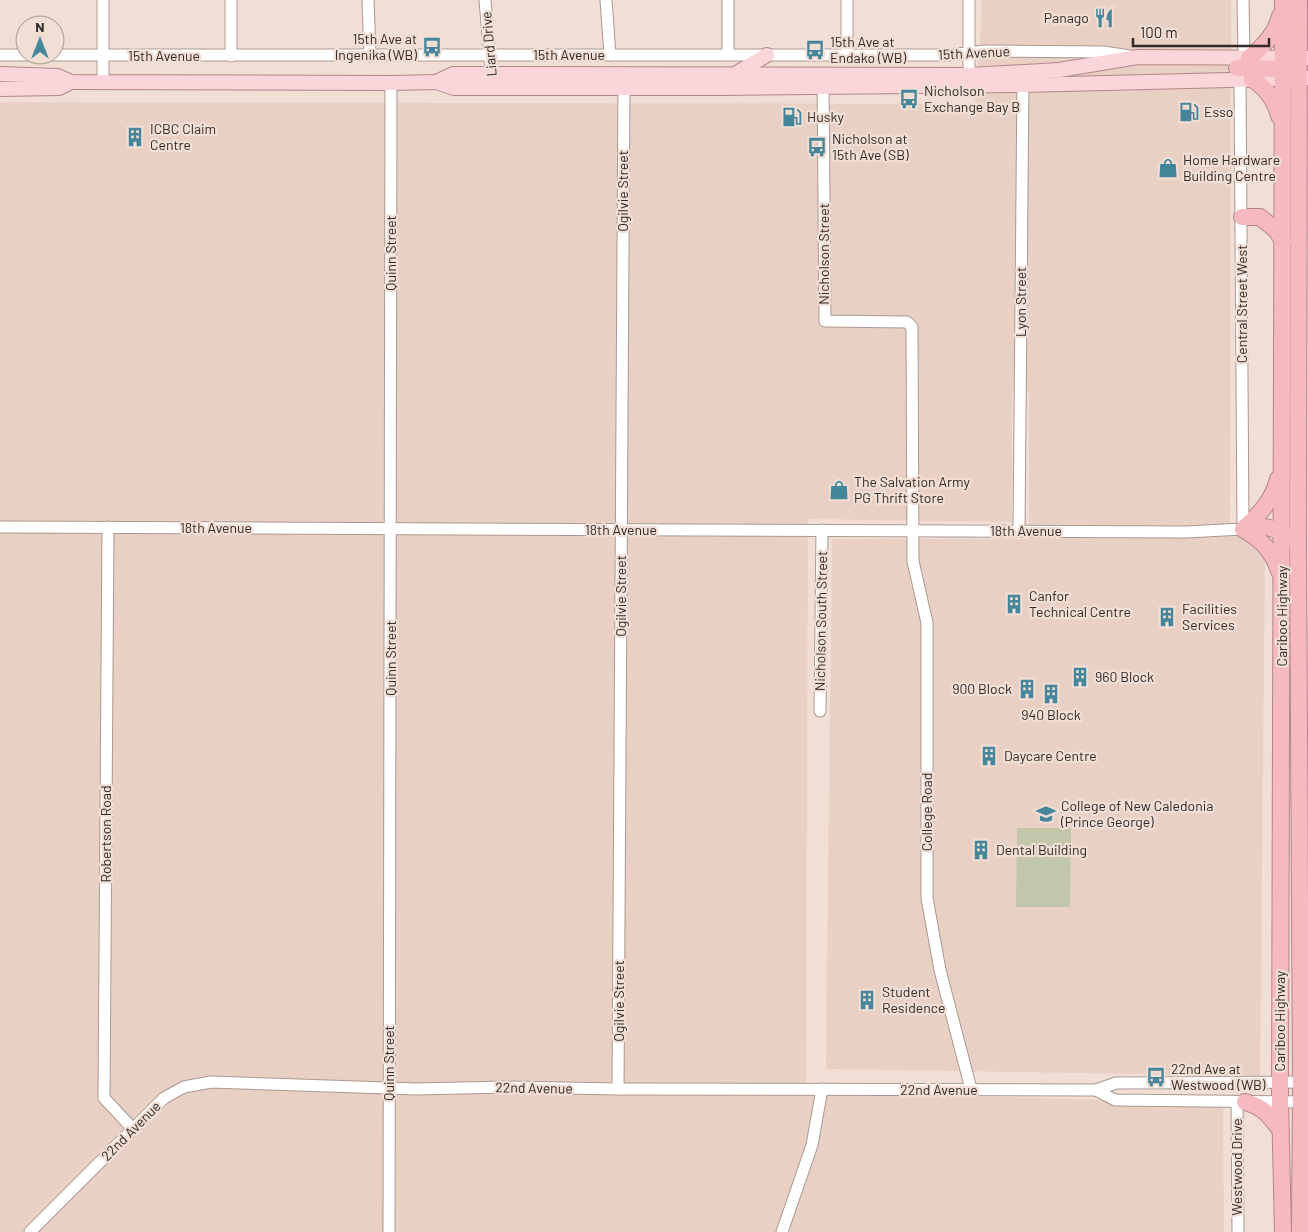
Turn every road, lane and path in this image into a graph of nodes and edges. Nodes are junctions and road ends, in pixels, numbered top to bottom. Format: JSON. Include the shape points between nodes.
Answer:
{"nodes":[{"id":1,"x":103,"y":0,"type":"edge"},
{"id":2,"x":231,"y":0,"type":"edge"},
{"id":3,"x":368,"y":0,"type":"edge"},
{"id":4,"x":486,"y":0,"type":"edge"},
{"id":5,"x":606,"y":0,"type":"edge"},
{"id":6,"x":728,"y":0,"type":"edge"},
{"id":7,"x":846,"y":0,"type":"edge"},
{"id":8,"x":969,"y":0,"type":"edge"},
{"id":9,"x":1244,"y":0,"type":"edge"},
{"id":10,"x":1291,"y":5,"type":"edge"},
{"id":11,"x":1308,"y":38,"type":"edge"},
{"id":12,"x":969,"y":53,"type":"junction"},
{"id":13,"x":0,"y":55,"type":"edge"},
{"id":14,"x":490,"y":55,"type":"junction"},
{"id":15,"x":610,"y":55,"type":"junction"},
{"id":16,"x":728,"y":55,"type":"junction"},
{"id":17,"x":767,"y":55,"type":"junction"},
{"id":18,"x":847,"y":55,"type":"junction"},
{"id":19,"x":103,"y":56,"type":"junction"},
{"id":20,"x":231,"y":56,"type":"junction"},
{"id":21,"x":370,"y":56,"type":"junction"},
{"id":22,"x":1138,"y":57,"type":"junction"},
{"id":23,"x":1244,"y":68,"type":"junction"},
{"id":24,"x":1295,"y":68,"type":"edge"},
{"id":25,"x":0,"y":74,"type":"edge"},
{"id":26,"x":492,"y":74,"type":"junction"},
{"id":27,"x":735,"y":74,"type":"junction"},
{"id":28,"x":1023,"y":79,"type":"junction"},
{"id":29,"x":969,"y":80,"type":"junction"},
{"id":30,"x":624,"y":81,"type":"junction"},
{"id":31,"x":823,"y":81,"type":"junction"},
{"id":32,"x":71,"y":82,"type":"junction"},
{"id":33,"x":103,"y":82,"type":"junction"},
{"id":34,"x":436,"y":82,"type":"junction"},
{"id":35,"x":391,"y":83,"type":"junction"},
{"id":36,"x":493,"y":88,"type":"junction"},
{"id":37,"x":0,"y":89,"type":"edge"},
{"id":38,"x":1308,"y":97,"type":"edge"},
{"id":39,"x":1291,"y":129,"type":"junction"},
{"id":40,"x":1283,"y":189,"type":"junction"},
{"id":41,"x":1242,"y":217,"type":"junction"},
{"id":42,"x":1260,"y":217,"type":"junction"},
{"id":43,"x":1283,"y":241,"type":"junction"},
{"id":44,"x":1282,"y":465,"type":"junction"},
{"id":45,"x":1303,"y":487,"type":"edge"},
{"id":46,"x":1303,"y":510,"type":"edge"},
{"id":47,"x":0,"y":527,"type":"edge"},
{"id":48,"x":108,"y":527,"type":"junction"},
{"id":49,"x":391,"y":528,"type":"junction"},
{"id":50,"x":1243,"y":529,"type":"junction"},
{"id":51,"x":621,"y":530,"type":"junction"},
{"id":52,"x":822,"y":530,"type":"junction"},
{"id":53,"x":914,"y":530,"type":"junction"},
{"id":54,"x":1019,"y":531,"type":"junction"},
{"id":55,"x":1282,"y":532,"type":"junction"},
{"id":56,"x":1298,"y":550,"type":"junction"},
{"id":57,"x":1282,"y":582,"type":"junction"},
{"id":58,"x":820,"y":711,"type":"dead end"},
{"id":59,"x":1280,"y":1082,"type":"junction"},
{"id":60,"x":1304,"y":1082,"type":"edge"},
{"id":61,"x":389,"y":1088,"type":"junction"},
{"id":62,"x":618,"y":1089,"type":"junction"},
{"id":63,"x":822,"y":1090,"type":"junction"},
{"id":64,"x":970,"y":1090,"type":"junction"},
{"id":65,"x":1096,"y":1090,"type":"junction"},
{"id":66,"x":1241,"y":1102,"type":"junction"},
{"id":67,"x":1280,"y":1102,"type":"junction"},
{"id":68,"x":1304,"y":1110,"type":"edge"},
{"id":69,"x":133,"y":1129,"type":"junction"},
{"id":70,"x":1281,"y":1131,"type":"junction"},
{"id":71,"x":1282,"y":1206,"type":"junction"},
{"id":72,"x":30,"y":1232,"type":"edge"},
{"id":73,"x":389,"y":1232,"type":"edge"},
{"id":74,"x":782,"y":1232,"type":"edge"},
{"id":75,"x":1238,"y":1232,"type":"edge"},
{"id":76,"x":1270,"y":1232,"type":"edge"},
{"id":77,"x":1283,"y":1232,"type":"edge"},
{"id":78,"x":1300,"y":1232,"type":"edge"}],
"edges":[{"from":1,"to":19,"type":"street"},
{"from":2,"to":20,"type":"street"},
{"from":3,"to":21,"type":"street"},
{"from":4,"to":14,"type":"street","name":"Liard Drive"},
{"from":5,"to":15,"type":"street"},
{"from":6,"to":16,"type":"street"},
{"from":7,"to":18,"type":"street"},
{"from":8,"to":12,"type":"street"},
{"from":9,"to":23,"type":"street","name":"Central Street West"},
{"from":10,"to":11,"type":"highway"},
{"from":10,"to":23,"type":"highway"},
{"from":10,"to":24,"type":"highway","name":"Cariboo Highway"},
{"from":12,"to":18,"type":"street","name":"15th Avenue","via":[[949,56]]},
{"from":12,"to":22,"type":"street","name":"15th Avenue","via":[[1104,52]]},
{"from":12,"to":29,"type":"street"},
{"from":13,"to":19,"type":"street","name":"15th Avenue"},
{"from":14,"to":15,"type":"street","name":"15th Avenue"},
{"from":14,"to":21,"type":"street","name":"15th Avenue"},
{"from":14,"to":26,"type":"street","name":"Liard Drive"},
{"from":15,"to":16,"type":"street","name":"15th Avenue"},
{"from":16,"to":17,"type":"street","name":"15th Avenue"},
{"from":17,"to":18,"type":"street","name":"15th Avenue"},
{"from":17,"to":27,"type":"main road"},
{"from":19,"to":20,"type":"street","name":"15th Avenue"},
{"from":19,"to":33,"type":"street"},
{"from":20,"to":21,"type":"street","name":"15th Avenue"},
{"from":22,"to":23,"type":"main road","name":"15th Avenue"},
{"from":22,"to":28,"type":"main road","name":"15th Avenue"},
{"from":23,"to":24,"type":"highway"},
{"from":23,"to":28,"type":"main road","name":"15th Avenue","via":[[1169,82]]},
{"from":23,"to":39,"type":"highway","via":[[1272,96]]},
{"from":23,"to":41,"type":"street","name":"Central Street West"},
{"from":24,"to":39,"type":"highway","name":"Cariboo Highway"},
{"from":25,"to":32,"type":"main road","name":"15th Avenue","via":[[58,76]]},
{"from":26,"to":30,"type":"main road","name":"15th Avenue"},
{"from":26,"to":34,"type":"main road","name":"15th Avenue","via":[[453,74]]},
{"from":26,"to":36,"type":"street","name":"Liard Drive"},
{"from":27,"to":30,"type":"main road","name":"15th Avenue"},
{"from":27,"to":31,"type":"main road","name":"15th Avenue"},
{"from":28,"to":29,"type":"main road","name":"15th Avenue"},
{"from":28,"to":54,"type":"street","name":"Lyon Street"},
{"from":29,"to":31,"type":"main road","name":"15th Avenue"},
{"from":30,"to":31,"type":"main road","name":"15th Avenue"},
{"from":30,"to":36,"type":"main road","name":"15th Avenue"},
{"from":30,"to":51,"type":"street","name":"Ogilvie Street"},
{"from":31,"to":53,"type":"street","name":"Nicholson Street","via":[[824,318],[828,322],[907,322],[912,327]]},
{"from":32,"to":33,"type":"main road","name":"15th Avenue"},
{"from":32,"to":37,"type":"main road","name":"15th Avenue","via":[[58,88]]},
{"from":33,"to":35,"type":"main road","name":"15th Avenue"},
{"from":34,"to":35,"type":"main road","name":"15th Avenue"},
{"from":34,"to":36,"type":"main road","name":"15th Avenue","via":[[454,88]]},
{"from":35,"to":49,"type":"street","name":"Quinn Street"},
{"from":38,"to":39,"type":"highway"},
{"from":39,"to":40,"type":"highway","name":"Cariboo Highway"},
{"from":39,"to":45,"type":"highway","name":"Cariboo Highway"},
{"from":40,"to":42,"type":"highway","via":[[1275,204]]},
{"from":40,"to":43,"type":"highway","name":"Cariboo Highway"},
{"from":41,"to":42,"type":"highway"},
{"from":41,"to":50,"type":"street","name":"Central Street West"},
{"from":42,"to":43,"type":"highway","via":[[1276,230]]},
{"from":43,"to":44,"type":"highway","name":"Cariboo Highway"},
{"from":44,"to":50,"type":"highway","via":[[1270,499],[1262,512]]},
{"from":44,"to":55,"type":"highway","name":"Cariboo Highway"},
{"from":45,"to":46,"type":"highway","name":"Cariboo Highway"},
{"from":46,"to":56,"type":"highway","name":"Cariboo Highway"},
{"from":47,"to":48,"type":"street","name":"18th Avenue"},
{"from":48,"to":49,"type":"street","name":"18th Avenue"},
{"from":48,"to":69,"type":"street","name":"Robertson Road","via":[[104,1098]]},
{"from":49,"to":51,"type":"street","name":"18th Avenue"},
{"from":49,"to":61,"type":"street","name":"Quinn Street"},
{"from":50,"to":54,"type":"street","name":"18th Avenue"},
{"from":50,"to":55,"type":"highway","via":[[1267,526]]},
{"from":50,"to":57,"type":"highway","via":[[1266,546]]},
{"from":51,"to":52,"type":"street","name":"18th Avenue"},
{"from":51,"to":62,"type":"street","name":"Ogilvie Street"},
{"from":52,"to":53,"type":"street","name":"18th Avenue"},
{"from":52,"to":58,"type":"street","name":"Nicholson South Street"},
{"from":53,"to":54,"type":"street","name":"18th Avenue"},
{"from":53,"to":64,"type":"street","name":"College Road","via":[[913,561],[927,622],[927,898],[940,970]]},
{"from":55,"to":56,"type":"highway","via":[[1290,537]]},
{"from":55,"to":57,"type":"highway","name":"Cariboo Highway"},
{"from":56,"to":60,"type":"highway","name":"Cariboo Highway"},
{"from":57,"to":59,"type":"highway","name":"Cariboo Highway"},
{"from":59,"to":60,"type":"street","name":"22nd Avenue"},
{"from":59,"to":65,"type":"street","name":"22nd Avenue","via":[[1116,1083]]},
{"from":59,"to":67,"type":"highway","name":"Cariboo Highway"},
{"from":60,"to":68,"type":"highway","name":"Cariboo Highway"},
{"from":61,"to":62,"type":"street","name":"22nd Avenue"},
{"from":61,"to":69,"type":"street","name":"22nd Avenue","via":[[211,1082],[184,1087],[164,1098]]},
{"from":61,"to":73,"type":"street","name":"Quinn Street"},
{"from":62,"to":63,"type":"street","name":"22nd Avenue"},
{"from":63,"to":64,"type":"street","name":"22nd Avenue"},
{"from":63,"to":74,"type":"street","via":[[812,1145]]},
{"from":64,"to":65,"type":"street","name":"22nd Avenue"},
{"from":65,"to":66,"type":"street","name":"22nd Avenue","via":[[1115,1100]]},
{"from":66,"to":67,"type":"street","name":"22nd Avenue"},
{"from":66,"to":70,"type":"highway","via":[[1258,1106]]},
{"from":66,"to":75,"type":"street","name":"Westwood Drive"},
{"from":67,"to":68,"type":"street","name":"22nd Avenue"},
{"from":67,"to":70,"type":"highway","name":"Cariboo Highway"},
{"from":68,"to":78,"type":"highway","name":"Cariboo Highway"},
{"from":69,"to":72,"type":"street","name":"22nd Avenue"},
{"from":70,"to":71,"type":"highway","name":"Cariboo Highway"},
{"from":71,"to":76,"type":"highway"},
{"from":71,"to":77,"type":"highway","name":"Cariboo Highway"}]}
